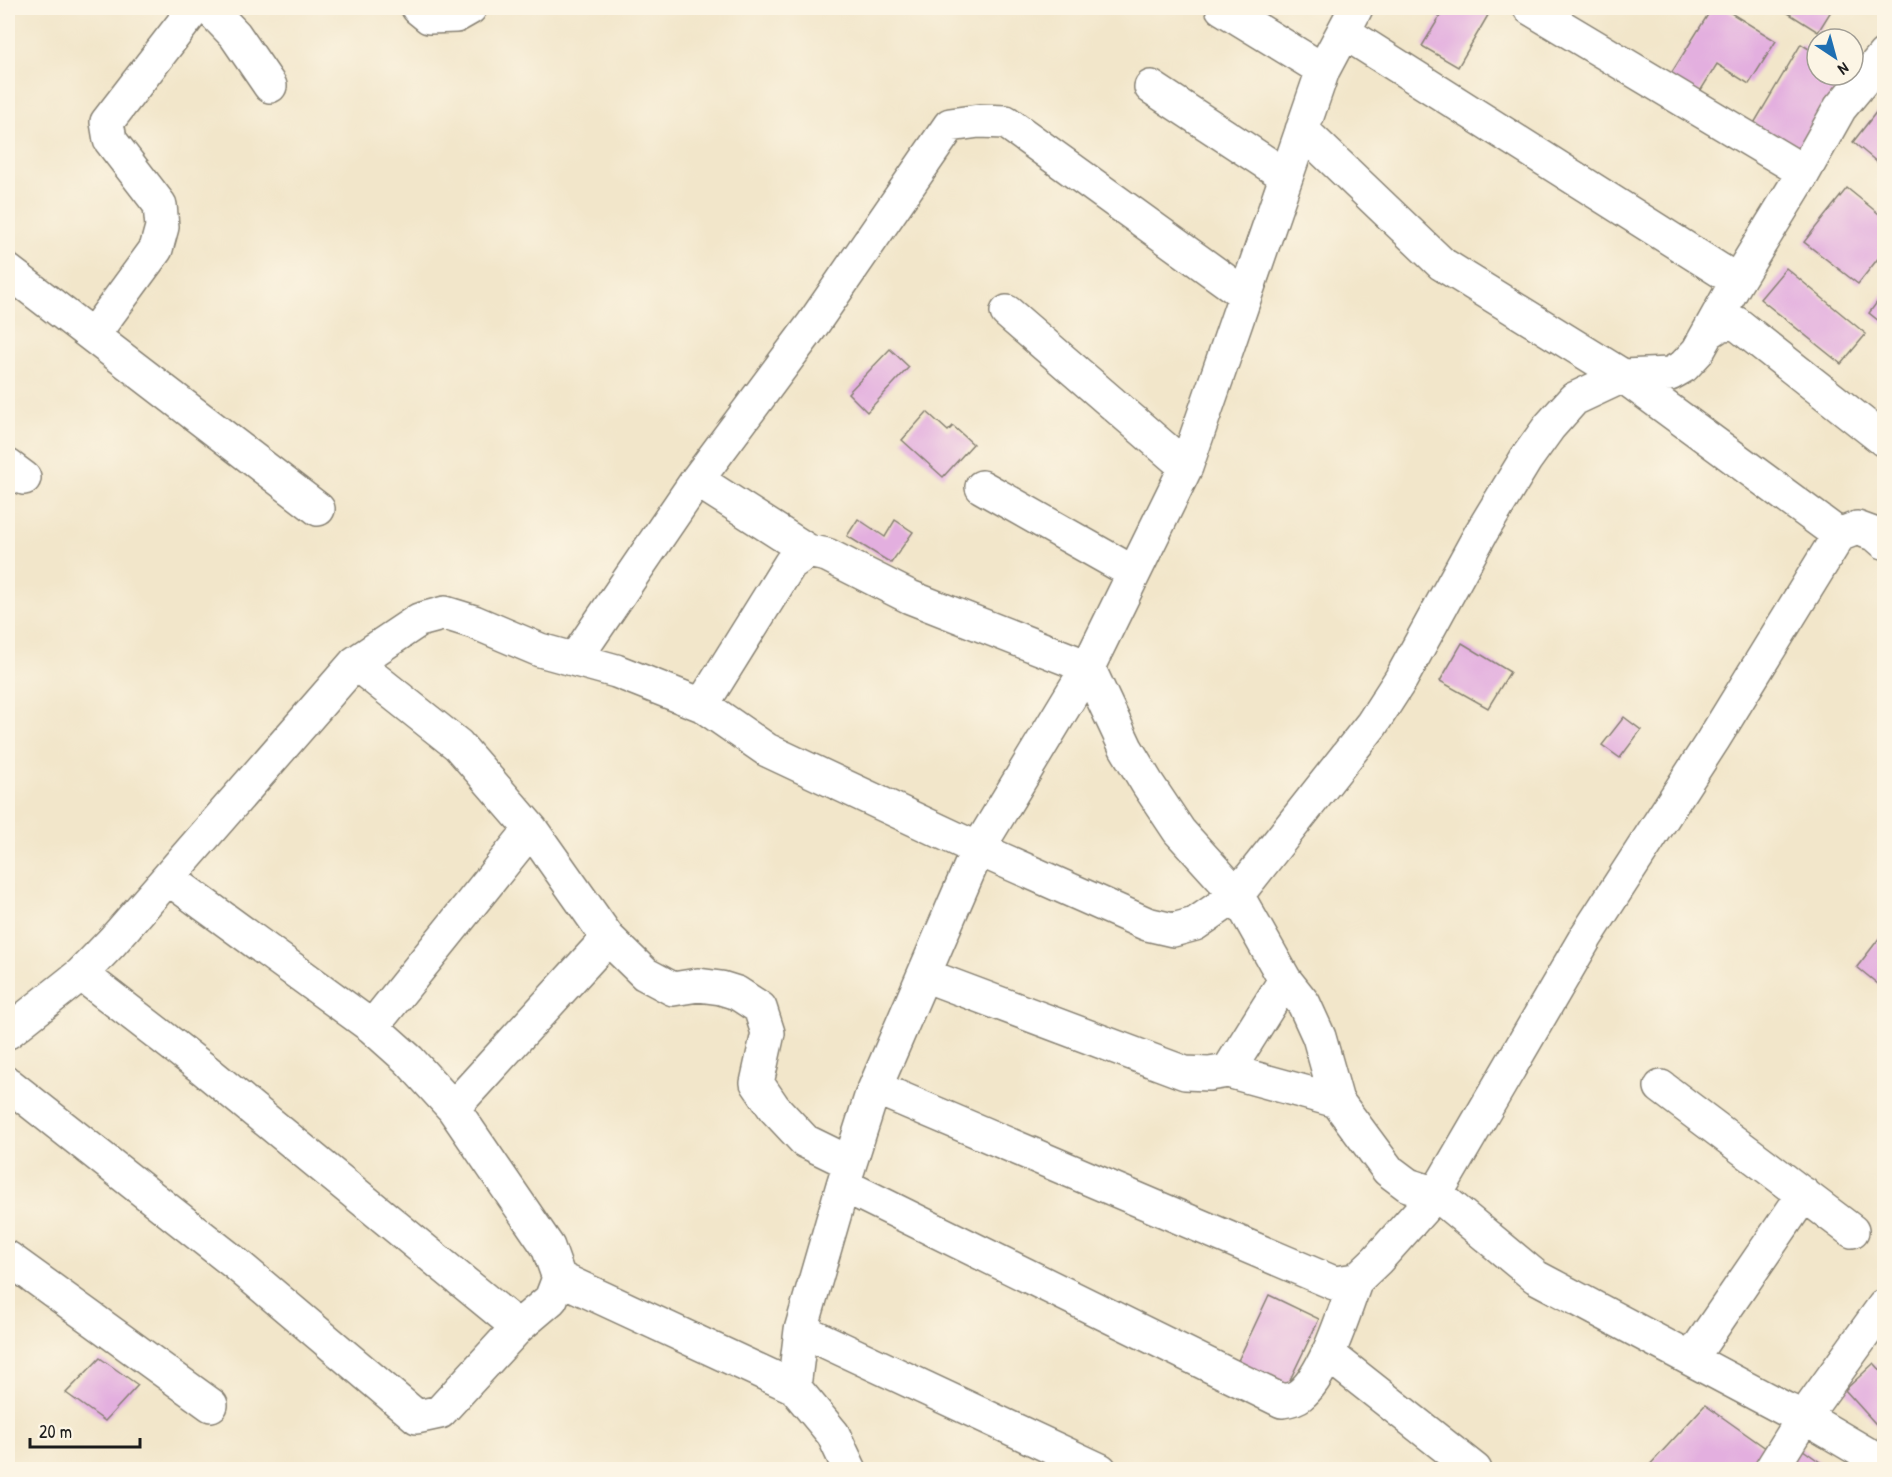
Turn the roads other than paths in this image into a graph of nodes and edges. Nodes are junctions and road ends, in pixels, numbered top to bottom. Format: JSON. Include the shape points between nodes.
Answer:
{"nodes":[{"id":1,"x":195,"y":8,"type":"edge"},
{"id":2,"x":209,"y":8,"type":"edge"},
{"id":3,"x":418,"y":8,"type":"edge"},
{"id":4,"x":470,"y":8,"type":"edge"},
{"id":5,"x":1222,"y":8,"type":"edge"},
{"id":6,"x":1530,"y":8,"type":"edge"},
{"id":7,"x":1350,"y":20,"type":"edge"},
{"id":8,"x":1884,"y":55,"type":"edge"},
{"id":9,"x":1323,"y":70,"type":"junction"},
{"id":10,"x":270,"y":86,"type":"dead end"},
{"id":11,"x":1151,"y":87,"type":"dead end"},
{"id":12,"x":993,"y":108,"type":"dead end"},
{"id":13,"x":1302,"y":130,"type":"junction"},
{"id":14,"x":1804,"y":172,"type":"junction"},
{"id":15,"x":1286,"y":176,"type":"junction"},
{"id":16,"x":8,"y":271,"type":"edge"},
{"id":17,"x":1737,"y":281,"type":"junction"},
{"id":18,"x":1244,"y":294,"type":"junction"},
{"id":19,"x":1008,"y":312,"type":"dead end"},
{"id":20,"x":1709,"y":332,"type":"junction"},
{"id":21,"x":93,"y":335,"type":"junction"},
{"id":22,"x":1623,"y":376,"type":"junction"},
{"id":23,"x":1884,"y":440,"type":"edge"},
{"id":24,"x":1186,"y":467,"type":"junction"},
{"id":25,"x":697,"y":480,"type":"junction"},
{"id":26,"x":982,"y":487,"type":"dead end"},
{"id":27,"x":318,"y":509,"type":"dead end"},
{"id":28,"x":1839,"y":535,"type":"junction"},
{"id":29,"x":1884,"y":542,"type":"edge"},
{"id":30,"x":808,"y":551,"type":"junction"},
{"id":31,"x":1134,"y":573,"type":"junction"},
{"id":32,"x":575,"y":659,"type":"junction"},
{"id":33,"x":356,"y":663,"type":"junction"},
{"id":34,"x":1088,"y":667,"type":"junction"},
{"id":35,"x":702,"y":705,"type":"junction"},
{"id":36,"x":531,"y":829,"type":"junction"},
{"id":37,"x":978,"y":849,"type":"junction"},
{"id":38,"x":168,"y":878,"type":"junction"},
{"id":39,"x":1237,"y":895,"type":"junction"},
{"id":40,"x":608,"y":938,"type":"junction"},
{"id":41,"x":81,"y":974,"type":"junction"},
{"id":42,"x":924,"y":975,"type":"junction"},
{"id":43,"x":1285,"y":980,"type":"junction"},
{"id":44,"x":372,"y":1027,"type":"junction"},
{"id":45,"x":8,"y":1032,"type":"edge"},
{"id":46,"x":1228,"y":1071,"type":"junction"},
{"id":47,"x":8,"y":1084,"type":"edge"},
{"id":48,"x":1662,"y":1087,"type":"dead end"},
{"id":49,"x":876,"y":1088,"type":"junction"},
{"id":50,"x":1337,"y":1101,"type":"junction"},
{"id":51,"x":453,"y":1108,"type":"junction"},
{"id":52,"x":847,"y":1174,"type":"junction"},
{"id":53,"x":1436,"y":1194,"type":"junction"},
{"id":54,"x":1804,"y":1194,"type":"junction"},
{"id":55,"x":1852,"y":1230,"type":"dead end"},
{"id":56,"x":8,"y":1258,"type":"edge"},
{"id":57,"x":559,"y":1278,"type":"junction"},
{"id":58,"x":1356,"y":1280,"type":"junction"},
{"id":59,"x":1884,"y":1306,"type":"edge"},
{"id":60,"x":519,"y":1327,"type":"junction"},
{"id":61,"x":801,"y":1330,"type":"junction"},
{"id":62,"x":1328,"y":1354,"type":"junction"},
{"id":63,"x":1691,"y":1359,"type":"junction"},
{"id":64,"x":794,"y":1388,"type":"junction"},
{"id":65,"x":211,"y":1405,"type":"dead end"},
{"id":66,"x":1804,"y":1417,"type":"junction"},
{"id":67,"x":1884,"y":1464,"type":"edge"},
{"id":68,"x":850,"y":1470,"type":"edge"},
{"id":69,"x":1100,"y":1470,"type":"edge"},
{"id":70,"x":1475,"y":1470,"type":"edge"},
{"id":71,"x":1771,"y":1470,"type":"edge"}],
"edges":[{"from":1,"to":21,"type":"street","via":[[107,122],[110,140],[160,205],[162,227],[156,249]]},
{"from":2,"to":10,"type":"street","via":[[235,35]]},
{"from":3,"to":4,"type":"street","via":[[429,17],[456,16]]},
{"from":5,"to":9,"type":"street"},
{"from":6,"to":14,"type":"street"},
{"from":7,"to":9,"type":"street"},
{"from":7,"to":17,"type":"street"},
{"from":8,"to":14,"type":"street","via":[[1840,108]]},
{"from":9,"to":13,"type":"street"},
{"from":11,"to":15,"type":"street"},
{"from":12,"to":18,"type":"street"},
{"from":13,"to":15,"type":"street"},
{"from":13,"to":22,"type":"street","via":[[1442,264]]},
{"from":14,"to":17,"type":"street"},
{"from":15,"to":18,"type":"street"},
{"from":16,"to":21,"type":"street"},
{"from":17,"to":20,"type":"street"},
{"from":18,"to":24,"type":"street"},
{"from":18,"to":25,"type":"street","via":[[1006,122],[950,125],[813,324]]},
{"from":19,"to":24,"type":"street"},
{"from":20,"to":22,"type":"street","via":[[1698,351],[1670,374]]},
{"from":20,"to":23,"type":"street","via":[[1720,324],[1736,323]]},
{"from":21,"to":27,"type":"street"},
{"from":22,"to":28,"type":"street"},
{"from":22,"to":39,"type":"street","via":[[1574,399],[1526,459],[1372,724]]},
{"from":24,"to":31,"type":"street"},
{"from":25,"to":30,"type":"street"},
{"from":25,"to":32,"type":"street"},
{"from":26,"to":31,"type":"street"},
{"from":28,"to":29,"type":"street","via":[[1857,528]]},
{"from":28,"to":53,"type":"street","via":[[1587,935]]},
{"from":30,"to":34,"type":"street","via":[[827,555],[910,597]]},
{"from":30,"to":35,"type":"street","via":[[790,564]]},
{"from":31,"to":34,"type":"street"},
{"from":32,"to":33,"type":"street","via":[[540,650],[445,613],[419,620]]},
{"from":32,"to":35,"type":"street","via":[[616,670]]},
{"from":33,"to":36,"type":"street","via":[[458,745]]},
{"from":33,"to":38,"type":"street"},
{"from":34,"to":37,"type":"street"},
{"from":34,"to":39,"type":"street","via":[[1147,783],[1179,831]]},
{"from":35,"to":37,"type":"street","via":[[767,750]]},
{"from":36,"to":40,"type":"street"},
{"from":36,"to":44,"type":"street"},
{"from":37,"to":39,"type":"street","via":[[1147,924],[1173,930],[1195,924]]},
{"from":37,"to":42,"type":"street"},
{"from":38,"to":41,"type":"street"},
{"from":38,"to":44,"type":"street"},
{"from":39,"to":43,"type":"street"},
{"from":40,"to":51,"type":"street"},
{"from":40,"to":52,"type":"street","via":[[645,974],[673,989],[698,985],[722,988],[760,1008],[768,1033],[757,1083],[805,1141]]},
{"from":41,"to":45,"type":"street"},
{"from":41,"to":60,"type":"street","via":[[205,1070]]},
{"from":42,"to":46,"type":"street","via":[[1185,1073]]},
{"from":42,"to":49,"type":"street"},
{"from":43,"to":46,"type":"street"},
{"from":43,"to":50,"type":"street","via":[[1304,1004],[1319,1037]]},
{"from":44,"to":51,"type":"street"},
{"from":46,"to":50,"type":"street"},
{"from":47,"to":60,"type":"street","via":[[235,1263],[417,1416],[440,1412]]},
{"from":48,"to":54,"type":"street"},
{"from":49,"to":52,"type":"street"},
{"from":49,"to":58,"type":"street","via":[[1334,1283]]},
{"from":50,"to":53,"type":"street","via":[[1388,1170],[1408,1185]]},
{"from":51,"to":57,"type":"street","via":[[548,1247]]},
{"from":52,"to":61,"type":"street"},
{"from":52,"to":62,"type":"street","via":[[1282,1401],[1298,1397],[1310,1385]]},
{"from":53,"to":58,"type":"street"},
{"from":53,"to":63,"type":"street","via":[[1536,1277]]},
{"from":54,"to":55,"type":"street"},
{"from":54,"to":63,"type":"street"},
{"from":56,"to":65,"type":"street"},
{"from":57,"to":60,"type":"street","via":[[551,1299]]},
{"from":57,"to":64,"type":"street"},
{"from":58,"to":62,"type":"street"},
{"from":59,"to":66,"type":"street"},
{"from":61,"to":64,"type":"street"},
{"from":61,"to":69,"type":"street"},
{"from":62,"to":70,"type":"street"},
{"from":63,"to":66,"type":"street"},
{"from":64,"to":68,"type":"street","via":[[833,1434]]},
{"from":66,"to":67,"type":"street"},
{"from":66,"to":71,"type":"street"}]}
